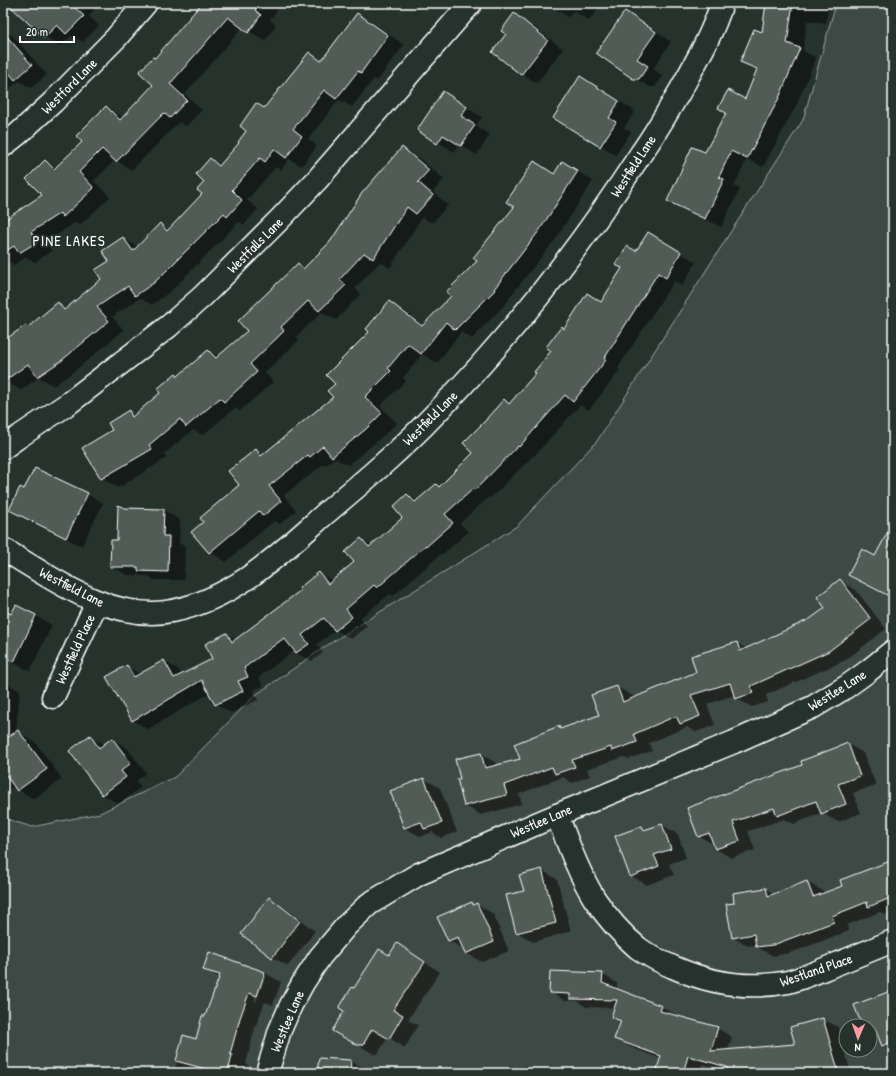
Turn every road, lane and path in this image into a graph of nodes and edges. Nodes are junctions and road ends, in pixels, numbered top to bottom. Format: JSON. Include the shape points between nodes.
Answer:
{"nodes":[{"id":1,"x":146,"y":3,"type":"edge"},
{"id":2,"x":471,"y":3,"type":"edge"},
{"id":3,"x":722,"y":3,"type":"edge"},
{"id":4,"x":3,"y":146,"type":"edge"},
{"id":5,"x":3,"y":448,"type":"edge"},
{"id":6,"x":3,"y":549,"type":"edge"},
{"id":7,"x":97,"y":602,"type":"junction"},
{"id":8,"x":893,"y":651,"type":"edge"},
{"id":9,"x":53,"y":697,"type":"dead end"},
{"id":10,"x":557,"y":815,"type":"junction"},
{"id":11,"x":893,"y":941,"type":"edge"},
{"id":12,"x":266,"y":1073,"type":"edge"}],
"edges":[{"from":1,"to":4,"type":"street","name":"Westford Lane","via":[[116,38],[53,102]]},
{"from":2,"to":5,"type":"street","name":"Westfalls Lane","via":[[316,181],[203,296],[169,326],[69,403]]},
{"from":3,"to":7,"type":"street","name":"Westfield Lane","via":[[702,53],[657,130],[617,191],[521,318],[436,414],[359,485],[258,571],[220,595],[188,608],[156,613],[141,613]]},
{"from":6,"to":7,"type":"street","name":"Westfield Lane"},
{"from":7,"to":9,"type":"street","name":"Westfield Place"},
{"from":8,"to":10,"type":"street","name":"Westlee Lane","via":[[868,672],[813,707]]},
{"from":10,"to":11,"type":"street","name":"Westland Place","via":[[586,883],[604,912],[638,948],[685,973],[733,985],[777,984],[815,973]]},
{"from":10,"to":12,"type":"street","name":"Westlee Lane","via":[[419,874],[369,904],[325,952],[303,983],[290,1005]]}]}
